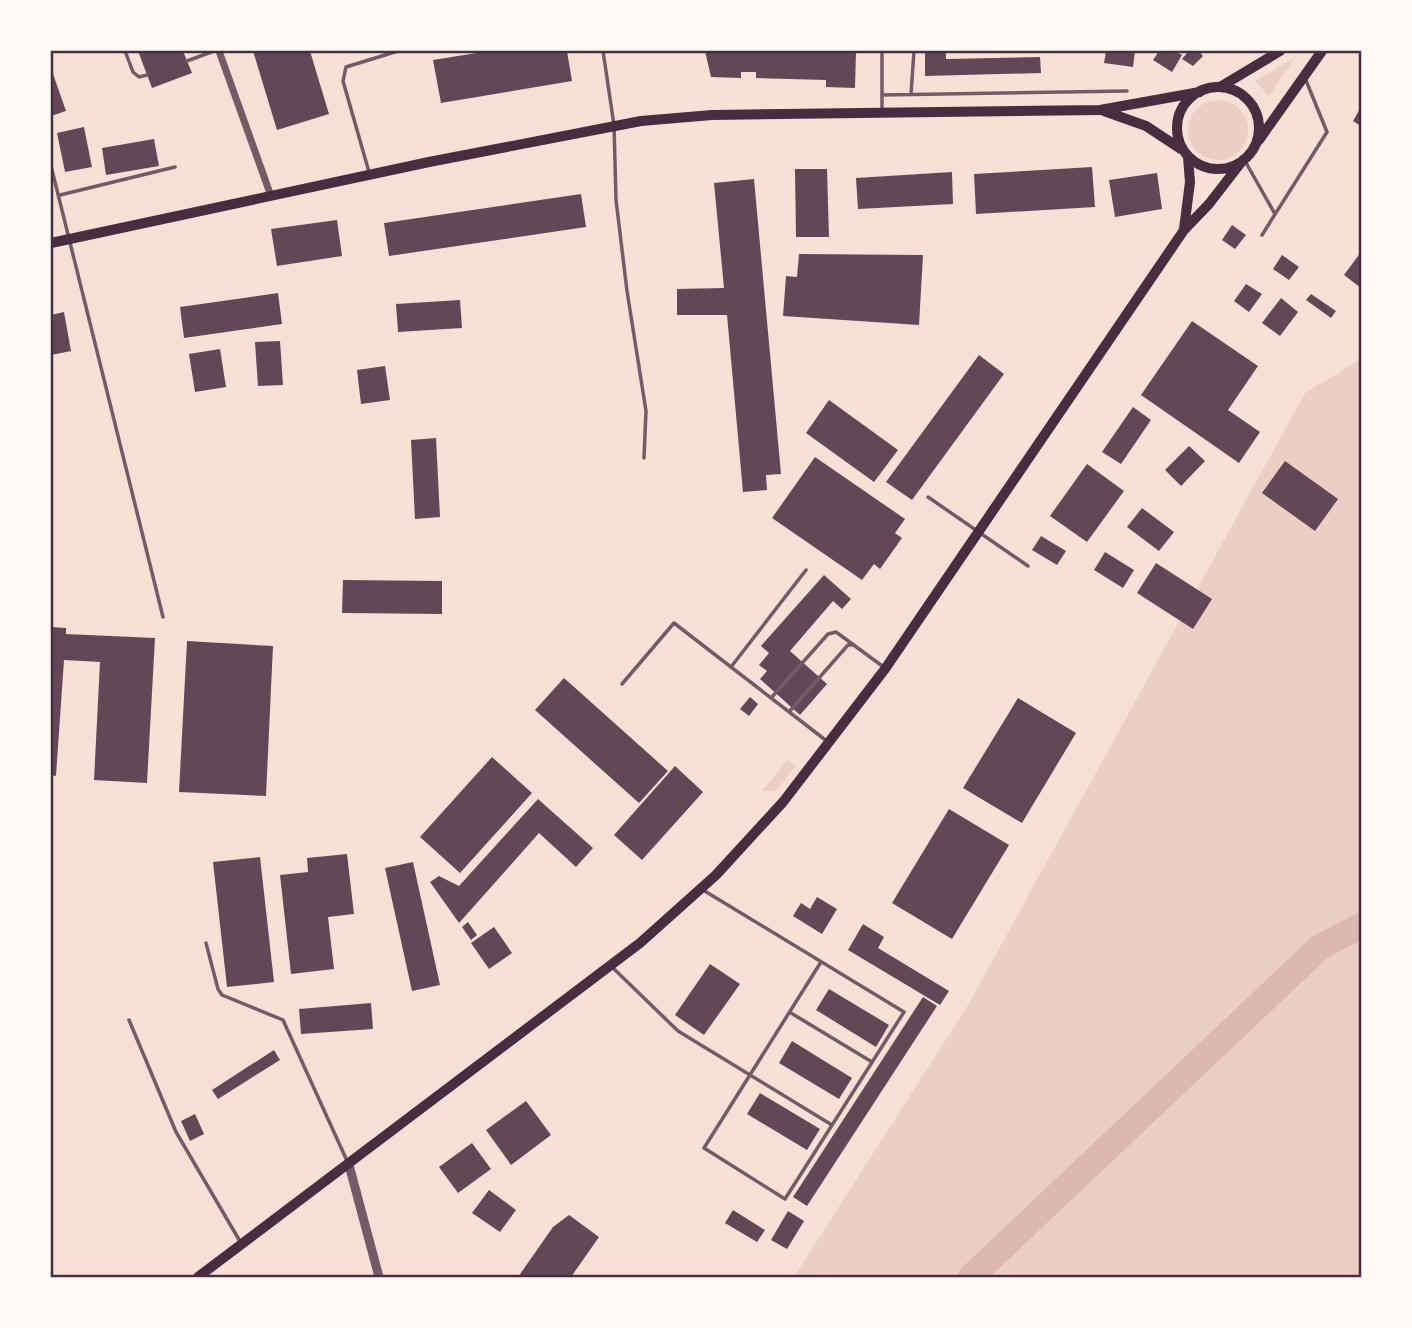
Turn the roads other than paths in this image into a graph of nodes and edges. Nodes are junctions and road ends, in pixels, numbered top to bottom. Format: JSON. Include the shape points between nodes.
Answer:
{"nodes":[{"id":1,"x":125,"y":51,"type":"edge"},
{"id":2,"x":217,"y":51,"type":"edge"},
{"id":3,"x":398,"y":51,"type":"edge"},
{"id":4,"x":603,"y":51,"type":"edge"},
{"id":5,"x":882,"y":51,"type":"edge"},
{"id":6,"x":914,"y":51,"type":"edge"},
{"id":7,"x":1280,"y":51,"type":"edge"},
{"id":8,"x":1322,"y":51,"type":"edge"},
{"id":9,"x":187,"y":61,"type":"dead end"},
{"id":10,"x":147,"y":75,"type":"dead end"},
{"id":11,"x":1303,"y":76,"type":"junction"},
{"id":12,"x":1220,"y":87,"type":"junction"},
{"id":13,"x":1127,"y":91,"type":"dead end"},
{"id":14,"x":1200,"y":92,"type":"junction"},
{"id":15,"x":911,"y":94,"type":"junction"},
{"id":16,"x":882,"y":95,"type":"junction"},
{"id":17,"x":1101,"y":110,"type":"junction"},
{"id":18,"x":882,"y":113,"type":"junction"},
{"id":19,"x":614,"y":125,"type":"junction"},
{"id":20,"x":1255,"y":146,"type":"junction"},
{"id":21,"x":1186,"y":154,"type":"junction"},
{"id":22,"x":1244,"y":160,"type":"junction"},
{"id":23,"x":51,"y":166,"type":"edge"},
{"id":24,"x":176,"y":167,"type":"dead end"},
{"id":25,"x":370,"y":175,"type":"junction"},
{"id":26,"x":60,"y":195,"type":"junction"},
{"id":27,"x":271,"y":196,"type":"junction"},
{"id":28,"x":1275,"y":214,"type":"junction"},
{"id":29,"x":1184,"y":230,"type":"junction"},
{"id":30,"x":1262,"y":235,"type":"dead end"},
{"id":31,"x":70,"y":239,"type":"junction"},
{"id":32,"x":51,"y":243,"type":"edge"},
{"id":33,"x":644,"y":458,"type":"dead end"},
{"id":34,"x":928,"y":497,"type":"dead end"},
{"id":35,"x":978,"y":531,"type":"junction"},
{"id":36,"x":1028,"y":566,"type":"dead end"},
{"id":37,"x":806,"y":570,"type":"dead end"},
{"id":38,"x":163,"y":617,"type":"dead end"},
{"id":39,"x":854,"y":646,"type":"junction"},
{"id":40,"x":731,"y":667,"type":"junction"},
{"id":41,"x":886,"y":668,"type":"junction"},
{"id":42,"x":622,"y":684,"type":"dead end"},
{"id":43,"x":771,"y":698,"type":"junction"},
{"id":44,"x":789,"y":712,"type":"junction"},
{"id":45,"x":830,"y":744,"type":"junction"},
{"id":46,"x":701,"y":889,"type":"junction"},
{"id":47,"x":206,"y":943,"type":"dead end"},
{"id":48,"x":821,"y":961,"type":"junction"},
{"id":49,"x":611,"y":966,"type":"junction"},
{"id":50,"x":791,"y":1013,"type":"junction"},
{"id":51,"x":129,"y":1020,"type":"dead end"},
{"id":52,"x":872,"y":1062,"type":"junction"},
{"id":53,"x":752,"y":1076,"type":"junction"},
{"id":54,"x":832,"y":1125,"type":"junction"},
{"id":55,"x":349,"y":1165,"type":"junction"},
{"id":56,"x":242,"y":1244,"type":"junction"},
{"id":57,"x":381,"y":1276,"type":"edge"},
{"id":58,"x":198,"y":1277,"type":"edge"}],
"edges":[{"from":1,"to":10,"type":"lane","via":[[133,72],[139,77]]},
{"from":2,"to":9,"type":"lane"},
{"from":2,"to":27,"type":"street"},
{"from":3,"to":25,"type":"lane","via":[[346,67],[344,73]]},
{"from":4,"to":19,"type":"lane"},
{"from":5,"to":16,"type":"lane"},
{"from":6,"to":15,"type":"lane"},
{"from":7,"to":12,"type":"main road"},
{"from":8,"to":11,"type":"main road"},
{"from":11,"to":20,"type":"main road"},
{"from":11,"to":28,"type":"lane","via":[[1327,132]]},
{"from":12,"to":14,"type":"main road"},
{"from":12,"to":20,"type":"main road","via":[[1240,93],[1254,108],[1259,129]]},
{"from":13,"to":15,"type":"lane"},
{"from":14,"to":17,"type":"main road"},
{"from":14,"to":21,"type":"main road","via":[[1180,114],[1178,134]]},
{"from":15,"to":16,"type":"lane"},
{"from":16,"to":18,"type":"lane"},
{"from":17,"to":18,"type":"main road"},
{"from":17,"to":21,"type":"main road","via":[[1146,125]]},
{"from":18,"to":19,"type":"main road","via":[[712,115]]},
{"from":19,"to":25,"type":"main road"},
{"from":19,"to":33,"type":"lane","via":[[618,213],[646,411]]},
{"from":20,"to":22,"type":"main road"},
{"from":21,"to":22,"type":"main road","via":[[1200,165],[1218,169]]},
{"from":21,"to":29,"type":"main road","via":[[1190,182]]},
{"from":22,"to":28,"type":"lane"},
{"from":22,"to":29,"type":"main road"},
{"from":23,"to":26,"type":"lane"},
{"from":24,"to":26,"type":"lane"},
{"from":25,"to":27,"type":"main road"},
{"from":26,"to":31,"type":"lane"},
{"from":27,"to":31,"type":"main road"},
{"from":28,"to":30,"type":"lane"},
{"from":29,"to":35,"type":"main road"},
{"from":31,"to":32,"type":"main road"},
{"from":31,"to":38,"type":"lane"},
{"from":34,"to":35,"type":"lane"},
{"from":35,"to":36,"type":"lane"},
{"from":35,"to":41,"type":"main road"},
{"from":37,"to":40,"type":"lane"},
{"from":39,"to":41,"type":"lane"},
{"from":39,"to":43,"type":"lane","via":[[836,632],[828,634]]},
{"from":39,"to":44,"type":"lane","via":[[848,645]]},
{"from":40,"to":42,"type":"lane","via":[[674,623]]},
{"from":40,"to":43,"type":"lane"},
{"from":41,"to":45,"type":"main road"},
{"from":43,"to":44,"type":"lane"},
{"from":44,"to":45,"type":"lane"},
{"from":45,"to":46,"type":"main road"},
{"from":46,"to":48,"type":"lane"},
{"from":46,"to":49,"type":"main road"},
{"from":47,"to":55,"type":"lane","via":[[222,995],[283,1020]]},
{"from":48,"to":50,"type":"lane"},
{"from":48,"to":52,"type":"lane","via":[[904,1012]]},
{"from":49,"to":53,"type":"lane","via":[[678,1031]]},
{"from":49,"to":55,"type":"main road"},
{"from":50,"to":52,"type":"lane"},
{"from":50,"to":53,"type":"lane"},
{"from":51,"to":56,"type":"lane","via":[[176,1132]]},
{"from":52,"to":54,"type":"lane"},
{"from":53,"to":54,"type":"lane"},
{"from":53,"to":54,"type":"lane","via":[[704,1148],[785,1199]]},
{"from":55,"to":56,"type":"main road"},
{"from":55,"to":57,"type":"street"},
{"from":56,"to":58,"type":"main road"}]}
